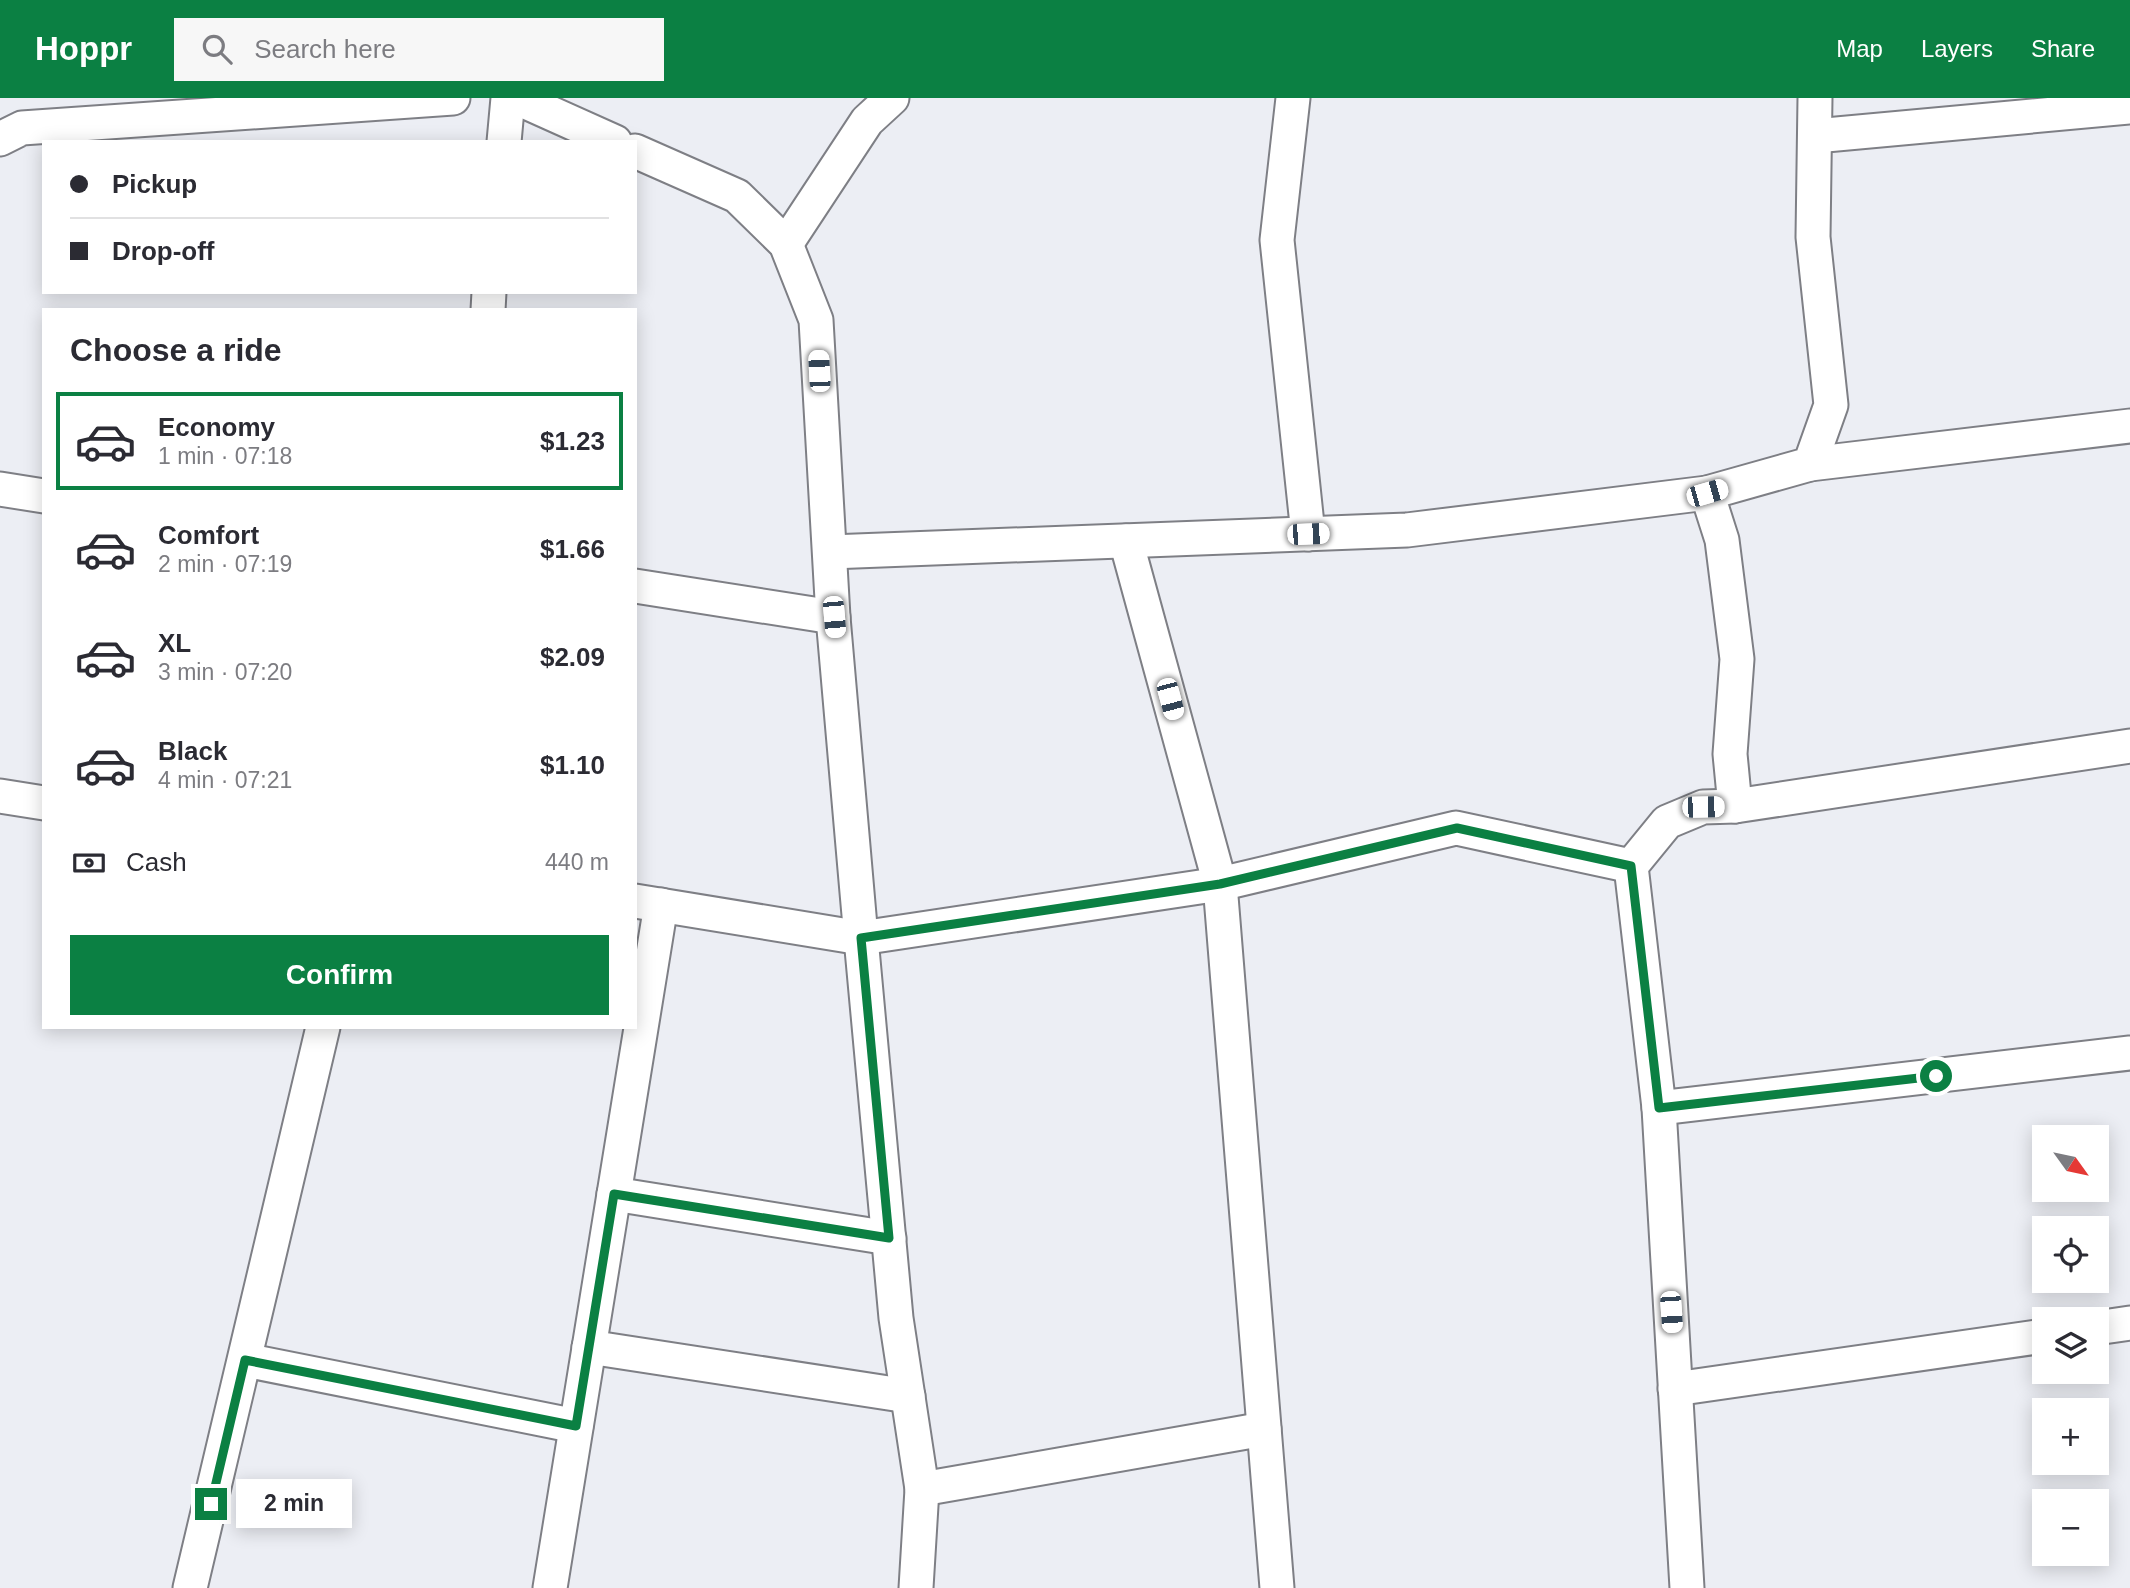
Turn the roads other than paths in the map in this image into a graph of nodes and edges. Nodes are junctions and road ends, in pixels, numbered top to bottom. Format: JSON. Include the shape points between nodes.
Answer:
{"nodes":[{"id":1,"x":453,"y":98,"type":"edge"},
{"id":2,"x":508,"y":98,"type":"edge"},
{"id":3,"x":517,"y":98,"type":"edge"},
{"id":4,"x":892,"y":98,"type":"edge"},
{"id":5,"x":1293,"y":98,"type":"edge"},
{"id":6,"x":1815,"y":98,"type":"edge"},
{"id":7,"x":2130,"y":107,"type":"edge"},
{"id":8,"x":1815,"y":136,"type":"junction"},
{"id":9,"x":0,"y":139,"type":"edge"},
{"id":10,"x":504,"y":140,"type":"edge"},
{"id":11,"x":611,"y":140,"type":"edge"},
{"id":12,"x":637,"y":151,"type":"edge"},
{"id":13,"x":786,"y":244,"type":"junction"},
{"id":14,"x":2130,"y":426,"type":"edge"},
{"id":15,"x":1810,"y":464,"type":"junction"},
{"id":16,"x":0,"y":489,"type":"edge"},
{"id":17,"x":1707,"y":493,"type":"junction"},
{"id":18,"x":42,"y":496,"type":"edge"},
{"id":19,"x":1308,"y":534,"type":"junction"},
{"id":20,"x":1126,"y":541,"type":"junction"},
{"id":21,"x":831,"y":552,"type":"junction"},
{"id":22,"x":637,"y":586,"type":"edge"},
{"id":23,"x":834,"y":617,"type":"junction"},
{"id":24,"x":2130,"y":746,"type":"edge"},
{"id":25,"x":0,"y":796,"type":"edge"},
{"id":26,"x":42,"y":803,"type":"edge"},
{"id":27,"x":1735,"y":806,"type":"junction"},
{"id":28,"x":1631,"y":866,"type":"junction"},
{"id":29,"x":1220,"y":884,"type":"junction"},
{"id":30,"x":648,"y":903,"type":"edge"},
{"id":31,"x":861,"y":938,"type":"junction"},
{"id":32,"x":637,"y":997,"type":"edge"},
{"id":33,"x":323,"y":1029,"type":"edge"},
{"id":34,"x":633,"y":1029,"type":"edge"},
{"id":35,"x":2130,"y":1053,"type":"edge"},
{"id":36,"x":1659,"y":1108,"type":"junction"},
{"id":37,"x":614,"y":1194,"type":"junction"},
{"id":38,"x":889,"y":1238,"type":"junction"},
{"id":39,"x":2130,"y":1323,"type":"edge"},
{"id":40,"x":2109,"y":1326,"type":"edge"},
{"id":41,"x":2032,"y":1338,"type":"edge"},
{"id":42,"x":589,"y":1347,"type":"junction"},
{"id":43,"x":245,"y":1360,"type":"junction"},
{"id":44,"x":1675,"y":1389,"type":"junction"},
{"id":45,"x":908,"y":1396,"type":"junction"},
{"id":46,"x":576,"y":1426,"type":"junction"},
{"id":47,"x":1264,"y":1429,"type":"junction"},
{"id":48,"x":922,"y":1489,"type":"junction"},
{"id":49,"x":190,"y":1588,"type":"edge"},
{"id":50,"x":550,"y":1588,"type":"edge"},
{"id":51,"x":916,"y":1588,"type":"edge"},
{"id":52,"x":1277,"y":1588,"type":"edge"},
{"id":53,"x":1687,"y":1588,"type":"edge"}],
"edges":[{"from":1,"to":9,"type":"street","via":[[22,128]]},
{"from":2,"to":10,"type":"street"},
{"from":3,"to":11,"type":"street"},
{"from":4,"to":13,"type":"street","via":[[867,121]]},
{"from":5,"to":19,"type":"street","via":[[1277,240]]},
{"from":6,"to":8,"type":"street"},
{"from":7,"to":8,"type":"street"},
{"from":8,"to":15,"type":"street","via":[[1813,237],[1831,405]]},
{"from":12,"to":13,"type":"street","via":[[737,196]]},
{"from":13,"to":21,"type":"street","via":[[816,320]]},
{"from":14,"to":15,"type":"street"},
{"from":15,"to":17,"type":"street"},
{"from":16,"to":18,"type":"street"},
{"from":17,"to":19,"type":"street","via":[[1406,530]]},
{"from":17,"to":27,"type":"street","via":[[1722,540],[1737,659],[1730,754]]},
{"from":19,"to":20,"type":"street"},
{"from":20,"to":21,"type":"street"},
{"from":20,"to":29,"type":"street"},
{"from":21,"to":23,"type":"street"},
{"from":22,"to":23,"type":"street"},
{"from":23,"to":31,"type":"street"},
{"from":24,"to":27,"type":"street"},
{"from":25,"to":26,"type":"street"},
{"from":27,"to":28,"type":"street","via":[[1703,807],[1667,822]]},
{"from":28,"to":29,"type":"street","via":[[1457,828]]},
{"from":28,"to":36,"type":"street"},
{"from":29,"to":31,"type":"street"},
{"from":29,"to":47,"type":"street"},
{"from":30,"to":31,"type":"street"},
{"from":30,"to":32,"type":"street"},
{"from":31,"to":38,"type":"street"},
{"from":33,"to":43,"type":"street"},
{"from":34,"to":37,"type":"street"},
{"from":35,"to":36,"type":"street"},
{"from":36,"to":44,"type":"street"},
{"from":37,"to":38,"type":"street"},
{"from":37,"to":42,"type":"street"},
{"from":38,"to":45,"type":"street"},
{"from":39,"to":40,"type":"street"},
{"from":41,"to":44,"type":"street"},
{"from":42,"to":45,"type":"street"},
{"from":42,"to":46,"type":"street"},
{"from":43,"to":46,"type":"street"},
{"from":43,"to":49,"type":"street"},
{"from":44,"to":53,"type":"street"},
{"from":45,"to":48,"type":"street"},
{"from":46,"to":50,"type":"street"},
{"from":47,"to":48,"type":"street"},
{"from":47,"to":52,"type":"street"},
{"from":48,"to":51,"type":"street"}]}
